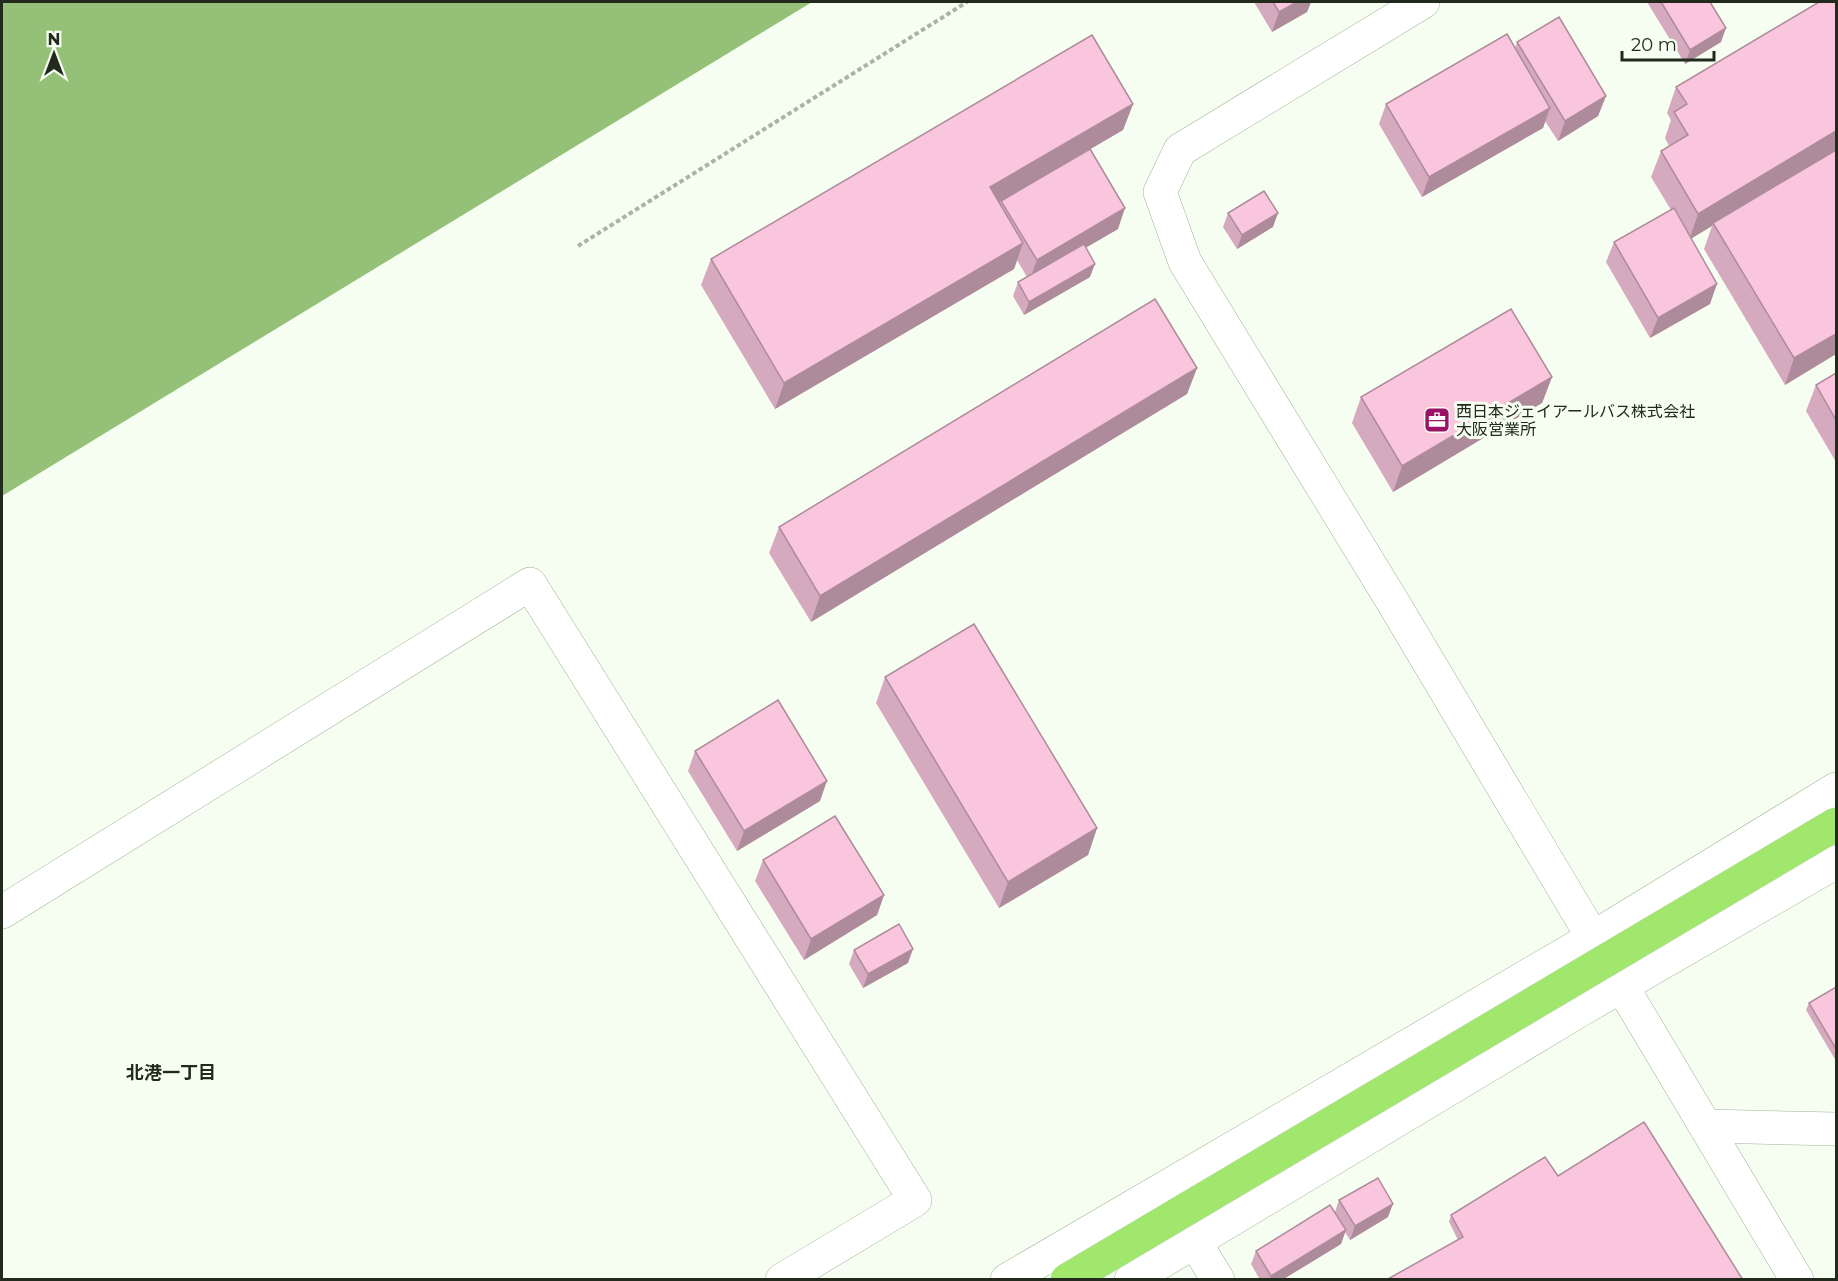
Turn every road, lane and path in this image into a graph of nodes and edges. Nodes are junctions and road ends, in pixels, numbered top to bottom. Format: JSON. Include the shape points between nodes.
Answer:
{"nodes":[{"id":1,"x":967,"y":2,"type":"edge"},
{"id":2,"x":1423,"y":2,"type":"edge"},
{"id":3,"x":578,"y":246,"type":"dead end"},
{"id":4,"x":1836,"y":789,"type":"edge"},
{"id":5,"x":1836,"y":824,"type":"edge"},
{"id":6,"x":1836,"y":862,"type":"edge"},
{"id":7,"x":2,"y":912,"type":"edge"},
{"id":8,"x":1594,"y":937,"type":"junction"},
{"id":9,"x":1622,"y":986,"type":"junction"},
{"id":10,"x":1706,"y":1126,"type":"junction"},
{"id":11,"x":1836,"y":1129,"type":"edge"},
{"id":12,"x":1195,"y":1242,"type":"junction"},
{"id":13,"x":782,"y":1280,"type":"edge"},
{"id":14,"x":1007,"y":1280,"type":"edge"},
{"id":15,"x":1067,"y":1280,"type":"edge"},
{"id":16,"x":1131,"y":1280,"type":"edge"},
{"id":17,"x":1218,"y":1280,"type":"edge"},
{"id":18,"x":1797,"y":1280,"type":"edge"}],
"edges":[{"from":1,"to":3,"type":"path"},
{"from":2,"to":8,"type":"street","via":[[1180,150],[1160,192],[1185,262]]},
{"from":4,"to":8,"type":"street"},
{"from":5,"to":15,"type":"highway","bridge":true},
{"from":6,"to":9,"type":"street"},
{"from":7,"to":13,"type":"street","via":[[530,584],[915,1200]]},
{"from":8,"to":9,"type":"street"},
{"from":8,"to":14,"type":"street"},
{"from":9,"to":10,"type":"street"},
{"from":9,"to":12,"type":"street"},
{"from":10,"to":11,"type":"street"},
{"from":10,"to":18,"type":"street"},
{"from":12,"to":16,"type":"street"},
{"from":12,"to":17,"type":"street"}]}
